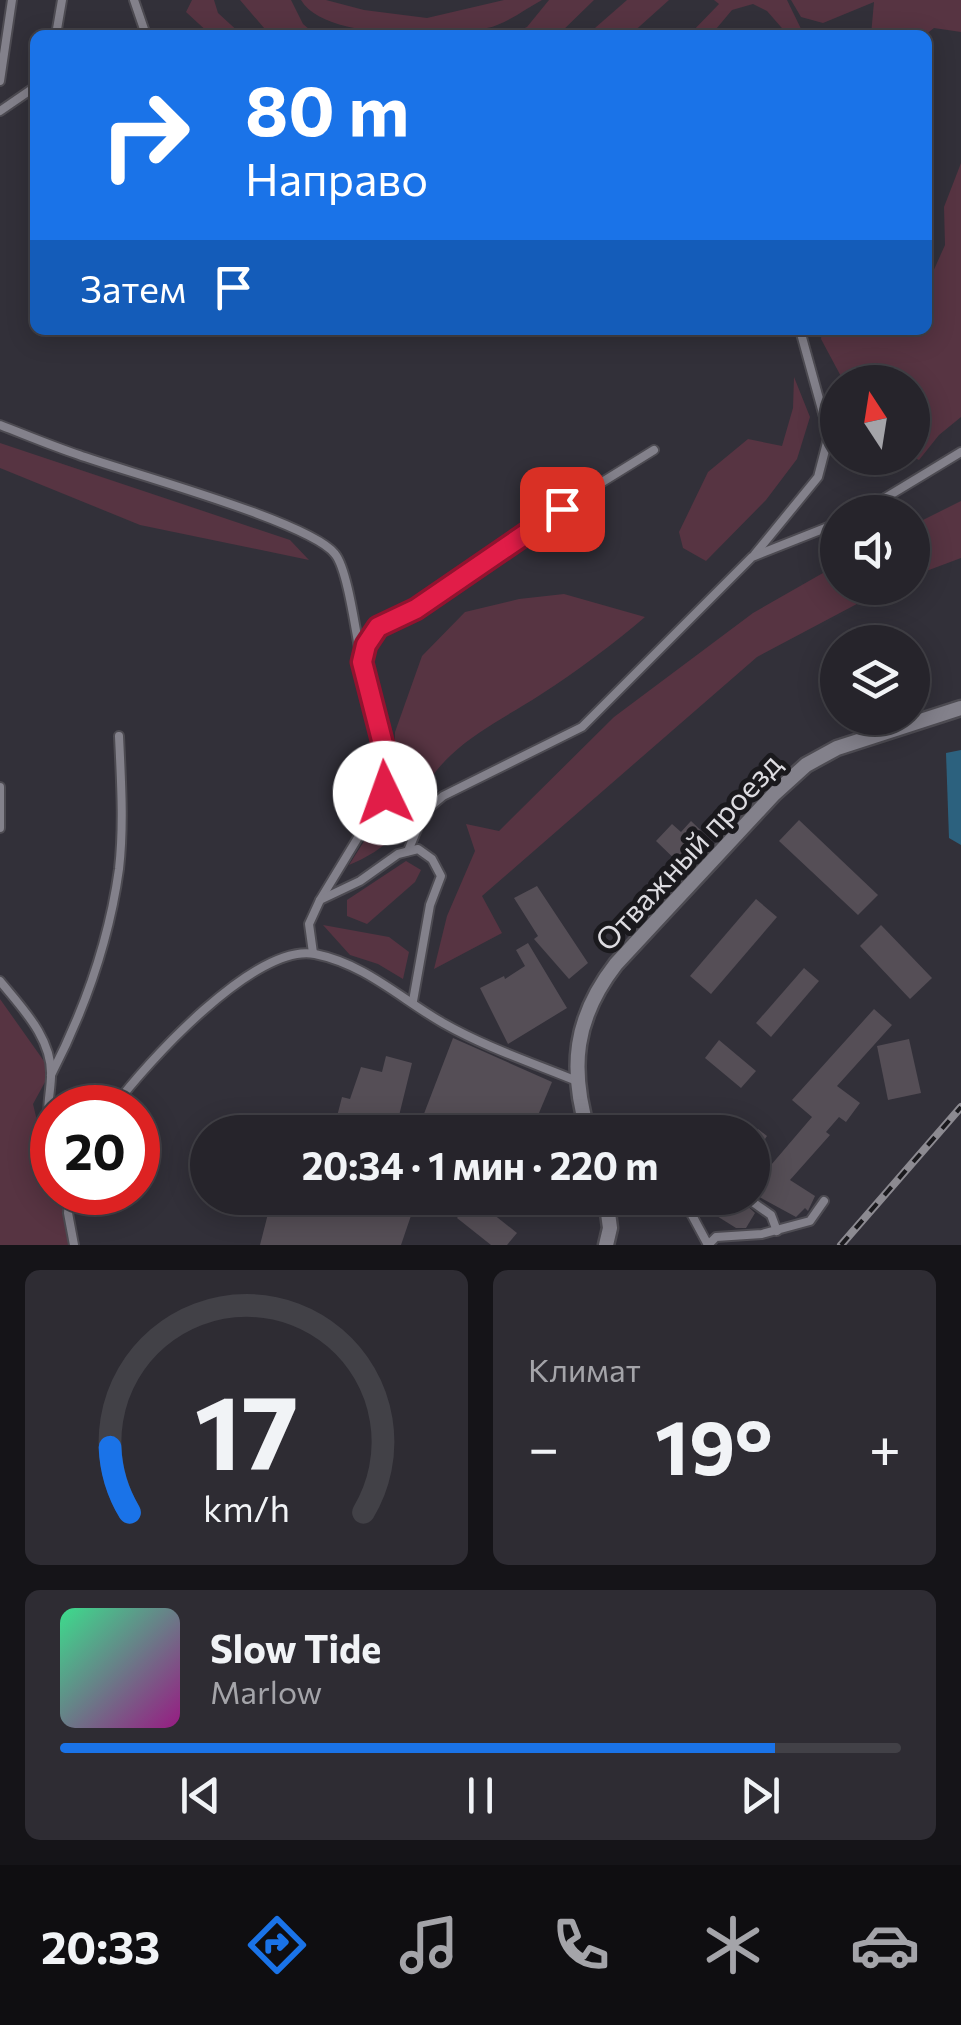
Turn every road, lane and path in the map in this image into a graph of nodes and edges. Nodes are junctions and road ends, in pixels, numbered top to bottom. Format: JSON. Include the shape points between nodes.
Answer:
{"nodes":[{"id":1,"x":12,"y":0,"type":"edge"},
{"id":2,"x":62,"y":0,"type":"edge"},
{"id":3,"x":134,"y":0,"type":"edge"},
{"id":4,"x":57,"y":30,"type":"edge"},
{"id":5,"x":144,"y":30,"type":"edge"},
{"id":6,"x":0,"y":81,"type":"edge"},
{"id":7,"x":30,"y":90,"type":"edge"},
{"id":8,"x":0,"y":111,"type":"edge"},
{"id":9,"x":801,"y":335,"type":"edge"},
{"id":10,"x":0,"y":425,"type":"edge"},
{"id":11,"x":654,"y":450,"type":"dead end"},
{"id":12,"x":961,"y":452,"type":"edge"},
{"id":13,"x":890,"y":495,"type":"edge"},
{"id":14,"x":820,"y":529,"type":"edge"},
{"id":15,"x":752,"y":557,"type":"junction"},
{"id":16,"x":362,"y":662,"type":"junction"},
{"id":17,"x":961,"y":708,"type":"edge"},
{"id":18,"x":119,"y":736,"type":"dead end"},
{"id":19,"x":0,"y":787,"type":"edge"},
{"id":20,"x":0,"y":828,"type":"edge"},
{"id":21,"x":408,"y":851,"type":"junction"},
{"id":22,"x":320,"y":900,"type":"junction"},
{"id":23,"x":313,"y":953,"type":"junction"},
{"id":24,"x":0,"y":981,"type":"edge"},
{"id":25,"x":413,"y":1002,"type":"junction"},
{"id":26,"x":52,"y":1076,"type":"junction"},
{"id":27,"x":578,"y":1080,"type":"junction"},
{"id":28,"x":50,"y":1085,"type":"edge"},
{"id":29,"x":132,"y":1085,"type":"edge"},
{"id":30,"x":585,"y":1115,"type":"edge"},
{"id":31,"x":824,"y":1200,"type":"dead end"},
{"id":32,"x":770,"y":1214,"type":"edge"},
{"id":33,"x":68,"y":1215,"type":"edge"},
{"id":34,"x":608,"y":1215,"type":"edge"},
{"id":35,"x":692,"y":1215,"type":"edge"},
{"id":36,"x":777,"y":1231,"type":"junction"},
{"id":37,"x":707,"y":1244,"type":"edge"},
{"id":38,"x":74,"y":1245,"type":"edge"},
{"id":39,"x":606,"y":1245,"type":"edge"}],
"edges":[{"from":1,"to":6,"type":"lane"},
{"from":2,"to":4,"type":"lane"},
{"from":3,"to":5,"type":"lane"},
{"from":7,"to":8,"type":"lane"},
{"from":9,"to":15,"type":"lane","via":[[828,434],[818,477]]},
{"from":10,"to":16,"type":"lane","via":[[314,538],[336,554]]},
{"from":11,"to":16,"type":"lane","via":[[416,609],[378,627]]},
{"from":12,"to":13,"type":"lane"},
{"from":14,"to":15,"type":"lane"},
{"from":15,"to":21,"type":"lane","via":[[582,727],[443,796],[424,812]]},
{"from":16,"to":22,"type":"lane","via":[[386,756],[385,793]]},
{"from":17,"to":27,"type":"street","name":"Отважный проезд","via":[[823,754],[774,794],[596,989],[577,1044]]},
{"from":18,"to":26,"type":"lane","via":[[119,868],[106,935]]},
{"from":19,"to":20,"type":"lane"},
{"from":21,"to":22,"type":"lane"},
{"from":21,"to":25,"type":"lane","via":[[418,849],[432,859],[441,876]]},
{"from":22,"to":23,"type":"lane","via":[[309,924]]},
{"from":23,"to":25,"type":"lane"},
{"from":23,"to":29,"type":"lane","via":[[290,954],[233,986],[179,1030]]},
{"from":24,"to":26,"type":"lane","via":[[48,1050]]},
{"from":25,"to":27,"type":"lane","via":[[472,1037]]},
{"from":26,"to":28,"type":"lane"},
{"from":27,"to":30,"type":"street","name":"Отважный проезд"},
{"from":31,"to":36,"type":"lane","via":[[810,1222]]},
{"from":32,"to":36,"type":"lane"},
{"from":33,"to":38,"type":"lane"},
{"from":34,"to":39,"type":"street"},
{"from":35,"to":37,"type":"lane"},
{"from":36,"to":37,"type":"lane","via":[[716,1237]]}]}
